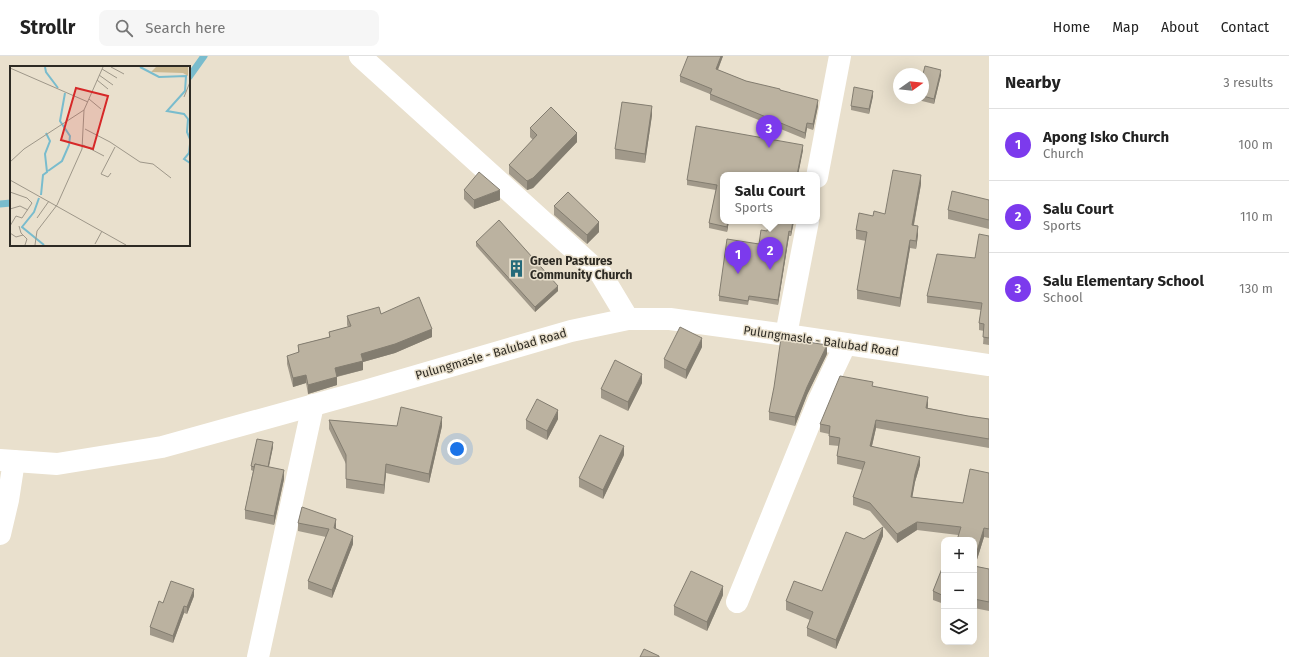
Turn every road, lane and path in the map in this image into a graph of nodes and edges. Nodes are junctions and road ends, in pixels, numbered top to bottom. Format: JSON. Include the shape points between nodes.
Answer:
{"nodes":[{"id":1,"x":360,"y":56,"type":"edge"},
{"id":2,"x":840,"y":56,"type":"edge"},
{"id":3,"x":818,"y":172,"type":"edge"},
{"id":4,"x":807,"y":224,"type":"edge"},
{"id":5,"x":628,"y":319,"type":"junction"},
{"id":6,"x":786,"y":335,"type":"junction"},
{"id":7,"x":845,"y":345,"type":"junction"},
{"id":8,"x":989,"y":365,"type":"edge"},
{"id":9,"x":313,"y":405,"type":"junction"},
{"id":10,"x":7,"y":461,"type":"edge"},
{"id":11,"x":0,"y":534,"type":"edge"},
{"id":12,"x":737,"y":602,"type":"dead end"},
{"id":13,"x":258,"y":657,"type":"edge"}],
"edges":[{"from":1,"to":5,"type":"street","via":[[601,274]]},
{"from":2,"to":3,"type":"street"},
{"from":4,"to":6,"type":"street"},
{"from":5,"to":6,"type":"street","name":"Pulungmasle - Balubad Road","via":[[670,320]]},
{"from":5,"to":9,"type":"street","name":"Pulungmasle - Balubad Road","via":[[571,331]]},
{"from":6,"to":7,"type":"street","name":"Pulungmasle - Balubad Road"},
{"from":7,"to":8,"type":"street","name":"Pulungmasle - Balubad Road"},
{"from":7,"to":12,"type":"street","via":[[819,400]]},
{"from":9,"to":10,"type":"street","name":"Pulungmasle - Balubad Road","via":[[162,447],[57,464]]},
{"from":9,"to":13,"type":"street"},
{"from":10,"to":11,"type":"street","via":[[8,500]]}]}
